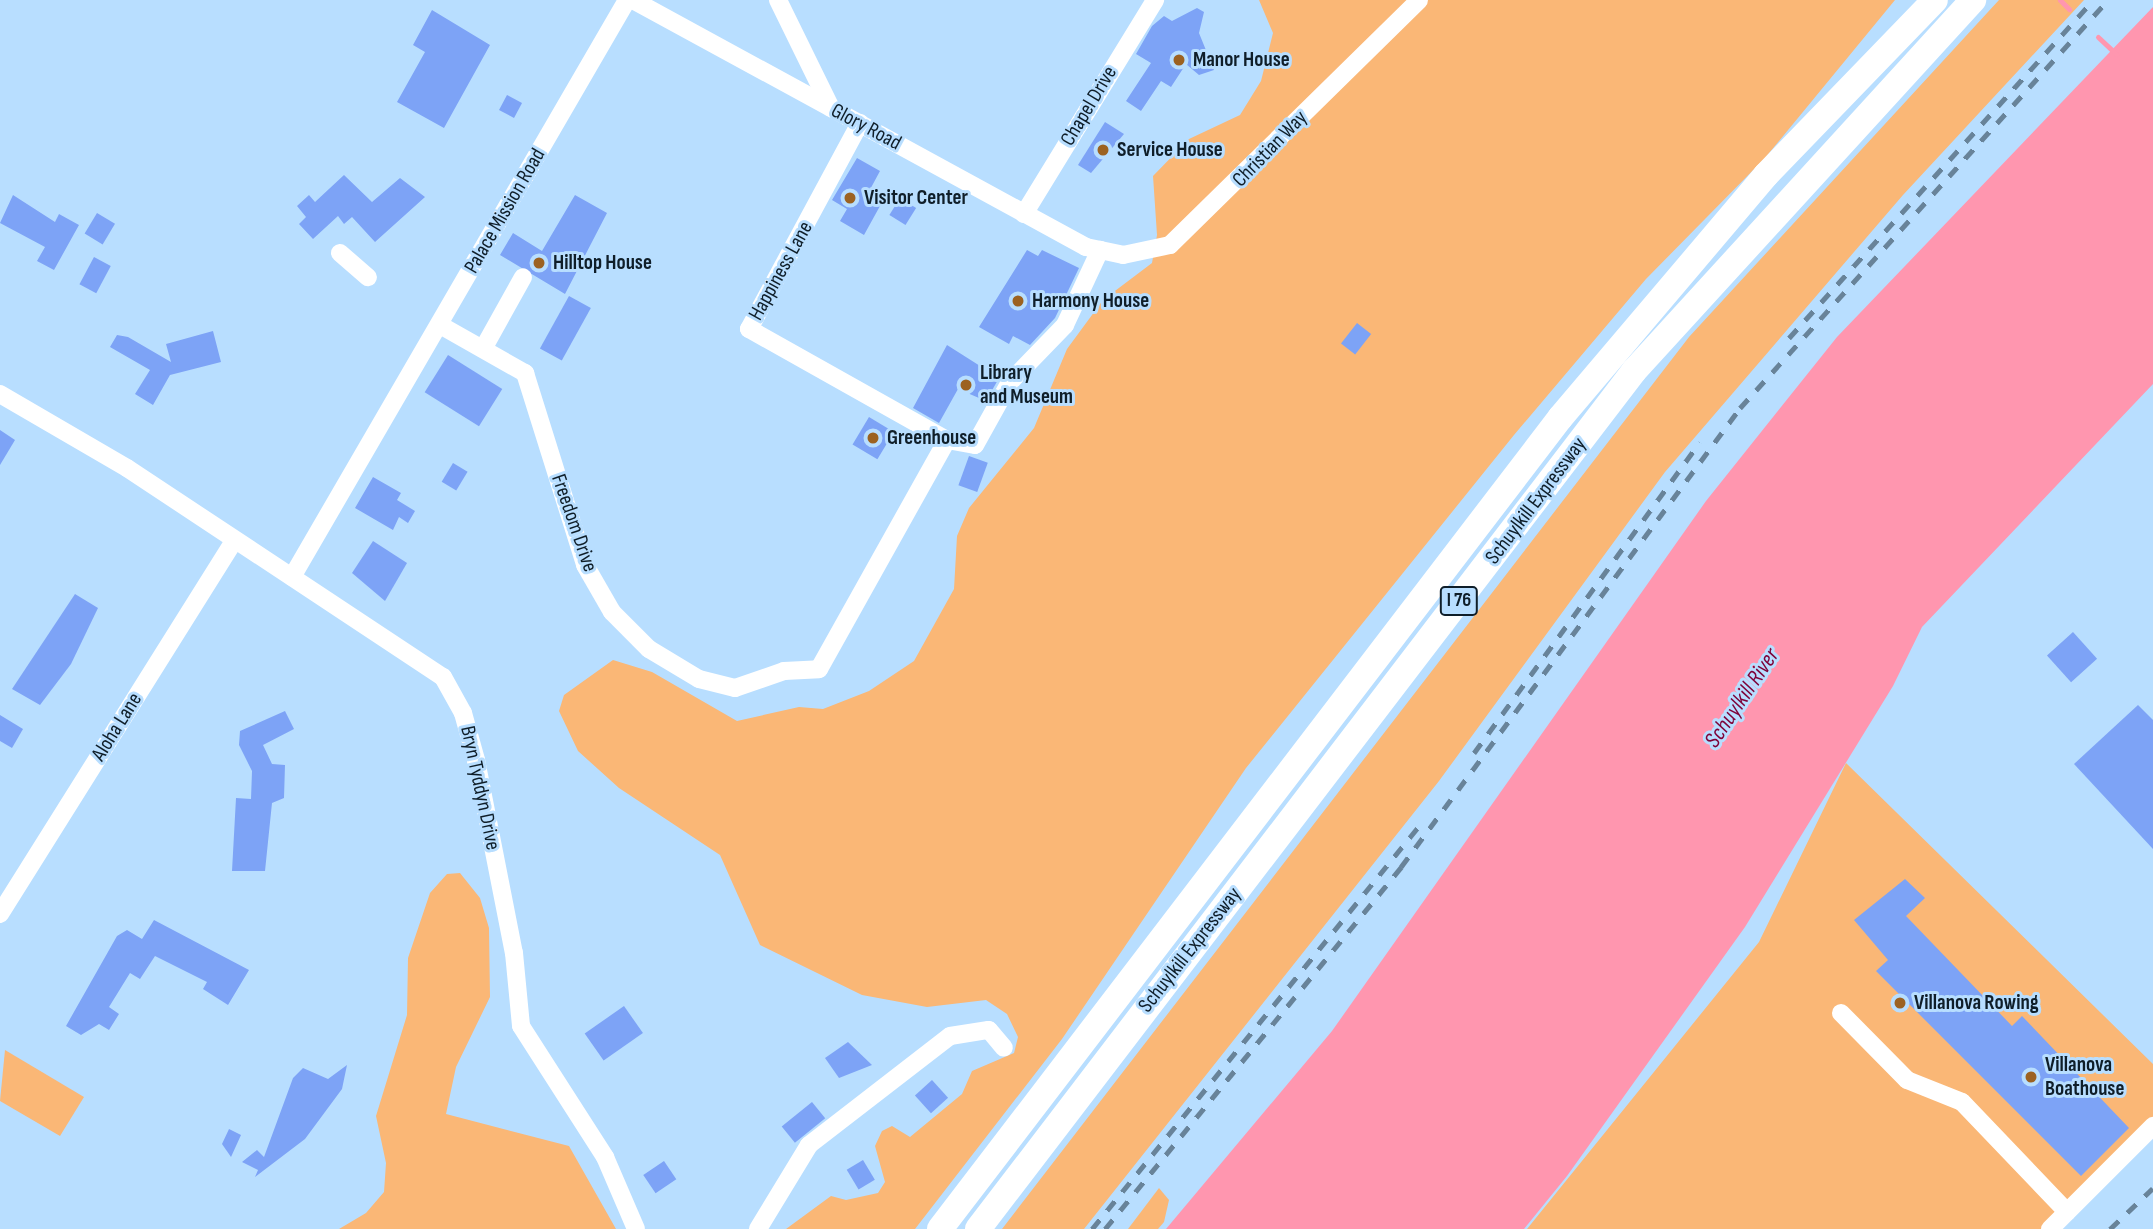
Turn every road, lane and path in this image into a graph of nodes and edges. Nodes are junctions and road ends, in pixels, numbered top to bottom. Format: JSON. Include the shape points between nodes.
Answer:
{"nodes":[{"id":1,"x":627,"y":0,"type":"edge"},
{"id":2,"x":633,"y":0,"type":"edge"},
{"id":3,"x":778,"y":0,"type":"edge"},
{"id":4,"x":1155,"y":0,"type":"edge"},
{"id":5,"x":1419,"y":0,"type":"edge"},
{"id":6,"x":1935,"y":0,"type":"edge"},
{"id":7,"x":1973,"y":0,"type":"edge"},
{"id":8,"x":831,"y":108,"type":"junction"},
{"id":9,"x":860,"y":123,"type":"junction"},
{"id":10,"x":1024,"y":214,"type":"junction"},
{"id":11,"x":1100,"y":250,"type":"junction"},
{"id":12,"x":340,"y":253,"type":"dead end"},
{"id":13,"x":368,"y":277,"type":"dead end"},
{"id":14,"x":523,"y":277,"type":"dead end"},
{"id":15,"x":440,"y":325,"type":"junction"},
{"id":16,"x":483,"y":349,"type":"junction"},
{"id":17,"x":0,"y":394,"type":"edge"},
{"id":18,"x":947,"y":440,"type":"junction"},
{"id":19,"x":234,"y":541,"type":"junction"},
{"id":20,"x":292,"y":577,"type":"junction"},
{"id":21,"x":0,"y":914,"type":"edge"},
{"id":22,"x":1841,"y":1013,"type":"dead end"},
{"id":23,"x":1004,"y":1048,"type":"dead end"},
{"id":24,"x":2153,"y":1126,"type":"edge"},
{"id":25,"x":2067,"y":1212,"type":"junction"},
{"id":26,"x":636,"y":1229,"type":"edge"},
{"id":27,"x":758,"y":1229,"type":"edge"},
{"id":28,"x":940,"y":1229,"type":"edge"},
{"id":29,"x":978,"y":1229,"type":"edge"},
{"id":30,"x":2050,"y":1229,"type":"edge"}],
"edges":[{"from":1,"to":15,"type":"street","name":"Palace Mission Road"},
{"from":2,"to":8,"type":"street","name":"Glory Road"},
{"from":3,"to":8,"type":"street"},
{"from":4,"to":10,"type":"street","name":"Chapel Drive"},
{"from":5,"to":11,"type":"street","name":"Christian Way","via":[[1170,245],[1146,255]]},
{"from":6,"to":28,"type":"highway","name":"Schuylkill Expressway","number":"I 76","via":[[1766,175],[1560,418]]},
{"from":7,"to":29,"type":"highway","name":"Schuylkill Expressway","number":"I 76","via":[[1634,371]]},
{"from":8,"to":9,"type":"street","name":"Glory Road"},
{"from":9,"to":10,"type":"street","name":"Glory Road"},
{"from":9,"to":18,"type":"street","name":"Happiness Lane","via":[[749,329]]},
{"from":10,"to":11,"type":"street","name":"Glory Road"},
{"from":11,"to":18,"type":"street","via":[[1065,325],[1010,383],[975,445]]},
{"from":12,"to":13,"type":"street"},
{"from":14,"to":16,"type":"street"},
{"from":15,"to":16,"type":"street","name":"Freedom Drive"},
{"from":15,"to":20,"type":"street","name":"Palace Mission Road"},
{"from":16,"to":18,"type":"street","name":"Freedom Drive","via":[[525,373],[585,565],[612,612],[649,649],[699,679],[735,688],[784,671],[819,669]]},
{"from":17,"to":19,"type":"street","name":"Bryn Tyddyn Drive"},
{"from":19,"to":20,"type":"street","name":"Bryn Tyddyn Drive"},
{"from":19,"to":21,"type":"street","name":"Aloha Lane"},
{"from":20,"to":26,"type":"street","name":"Bryn Tyddyn Drive","via":[[443,677],[463,713],[514,953],[521,1026],[605,1157]]},
{"from":22,"to":25,"type":"street","via":[[1907,1080],[1962,1102]]},
{"from":23,"to":27,"type":"street","via":[[989,1030],[950,1036],[809,1145]]},
{"from":24,"to":25,"type":"street"},
{"from":25,"to":30,"type":"street"}]}
